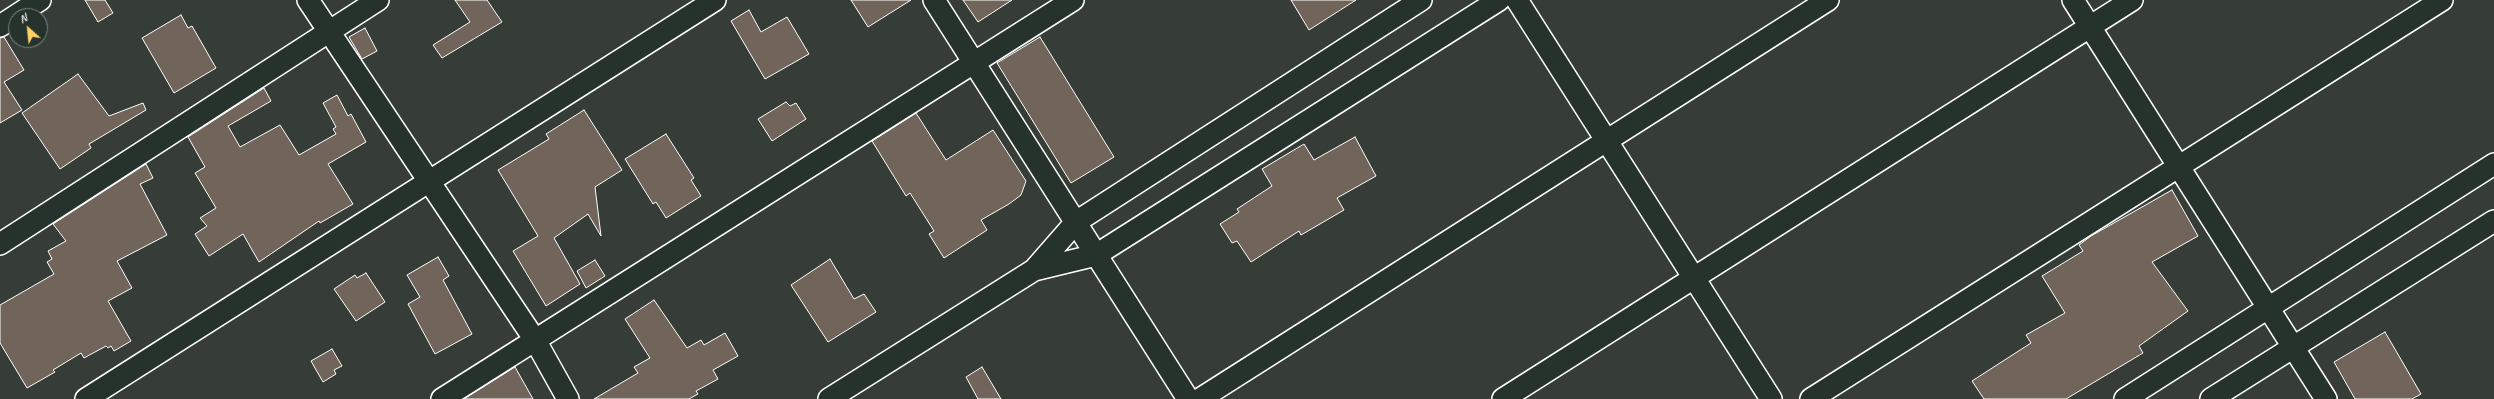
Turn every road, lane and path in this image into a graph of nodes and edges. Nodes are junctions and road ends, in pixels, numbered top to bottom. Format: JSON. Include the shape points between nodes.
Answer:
{"nodes":[{"id":1,"x":40,"y":0,"type":"edge"},
{"id":2,"x":308,"y":0,"type":"edge"},
{"id":3,"x":378,"y":0,"type":"edge"},
{"id":4,"x":715,"y":0,"type":"edge"},
{"id":5,"x":934,"y":0,"type":"edge"},
{"id":6,"x":1073,"y":0,"type":"edge"},
{"id":7,"x":1421,"y":0,"type":"edge"},
{"id":8,"x":1498,"y":0,"type":"edge"},
{"id":9,"x":1517,"y":0,"type":"edge"},
{"id":10,"x":1828,"y":0,"type":"edge"},
{"id":11,"x":2073,"y":0,"type":"edge"},
{"id":12,"x":2132,"y":0,"type":"edge"},
{"id":13,"x":2442,"y":0,"type":"edge"},
{"id":14,"x":0,"y":26,"type":"edge"},
{"id":15,"x":2090,"y":27,"type":"junction"},
{"id":16,"x":327,"y":32,"type":"junction"},
{"id":17,"x":974,"y":62,"type":"junction"},
{"id":18,"x":1608,"y":140,"type":"junction"},
{"id":19,"x":2494,"y":164,"type":"edge"},
{"id":20,"x":2178,"y":166,"type":"junction"},
{"id":21,"x":429,"y":180,"type":"junction"},
{"id":22,"x":2494,"y":221,"type":"edge"},
{"id":23,"x":1076,"y":222,"type":"junction"},
{"id":24,"x":0,"y":244,"type":"edge"},
{"id":25,"x":1096,"y":255,"type":"junction"},
{"id":26,"x":1034,"y":270,"type":"junction"},
{"id":27,"x":1694,"y":278,"type":"junction"},
{"id":28,"x":2268,"y":308,"type":"junction"},
{"id":29,"x":535,"y":340,"type":"junction"},
{"id":30,"x":2293,"y":347,"type":"junction"},
{"id":31,"x":86,"y":399,"type":"edge"},
{"id":32,"x":442,"y":399,"type":"edge"},
{"id":33,"x":568,"y":399,"type":"edge"},
{"id":34,"x":829,"y":399,"type":"edge"},
{"id":35,"x":1188,"y":399,"type":"edge"},
{"id":36,"x":1200,"y":399,"type":"edge"},
{"id":37,"x":1504,"y":399,"type":"edge"},
{"id":38,"x":1771,"y":399,"type":"edge"},
{"id":39,"x":1811,"y":399,"type":"edge"},
{"id":40,"x":2125,"y":399,"type":"edge"},
{"id":41,"x":2211,"y":399,"type":"edge"},
{"id":42,"x":2326,"y":399,"type":"edge"}],
"edges":[{"from":1,"to":14,"type":"street"},
{"from":2,"to":16,"type":"street"},
{"from":3,"to":16,"type":"street"},
{"from":4,"to":21,"type":"street"},
{"from":5,"to":17,"type":"street"},
{"from":6,"to":17,"type":"street"},
{"from":7,"to":23,"type":"street"},
{"from":8,"to":25,"type":"street"},
{"from":9,"to":18,"type":"street"},
{"from":10,"to":18,"type":"street"},
{"from":11,"to":15,"type":"street"},
{"from":12,"to":15,"type":"street"},
{"from":13,"to":20,"type":"street"},
{"from":15,"to":20,"type":"street"},
{"from":15,"to":27,"type":"street"},
{"from":16,"to":21,"type":"street"},
{"from":16,"to":24,"type":"street"},
{"from":17,"to":23,"type":"street"},
{"from":17,"to":29,"type":"street"},
{"from":18,"to":27,"type":"street"},
{"from":18,"to":36,"type":"street"},
{"from":19,"to":28,"type":"street"},
{"from":20,"to":28,"type":"street"},
{"from":20,"to":39,"type":"street"},
{"from":21,"to":29,"type":"street"},
{"from":21,"to":31,"type":"street"},
{"from":22,"to":30,"type":"street"},
{"from":23,"to":25,"type":"street"},
{"from":23,"to":26,"type":"street"},
{"from":25,"to":26,"type":"street"},
{"from":25,"to":35,"type":"street"},
{"from":26,"to":34,"type":"street"},
{"from":27,"to":37,"type":"street"},
{"from":27,"to":38,"type":"street"},
{"from":28,"to":30,"type":"street"},
{"from":28,"to":40,"type":"street"},
{"from":29,"to":32,"type":"street"},
{"from":29,"to":33,"type":"street"},
{"from":30,"to":41,"type":"street"},
{"from":30,"to":42,"type":"street"}]}
